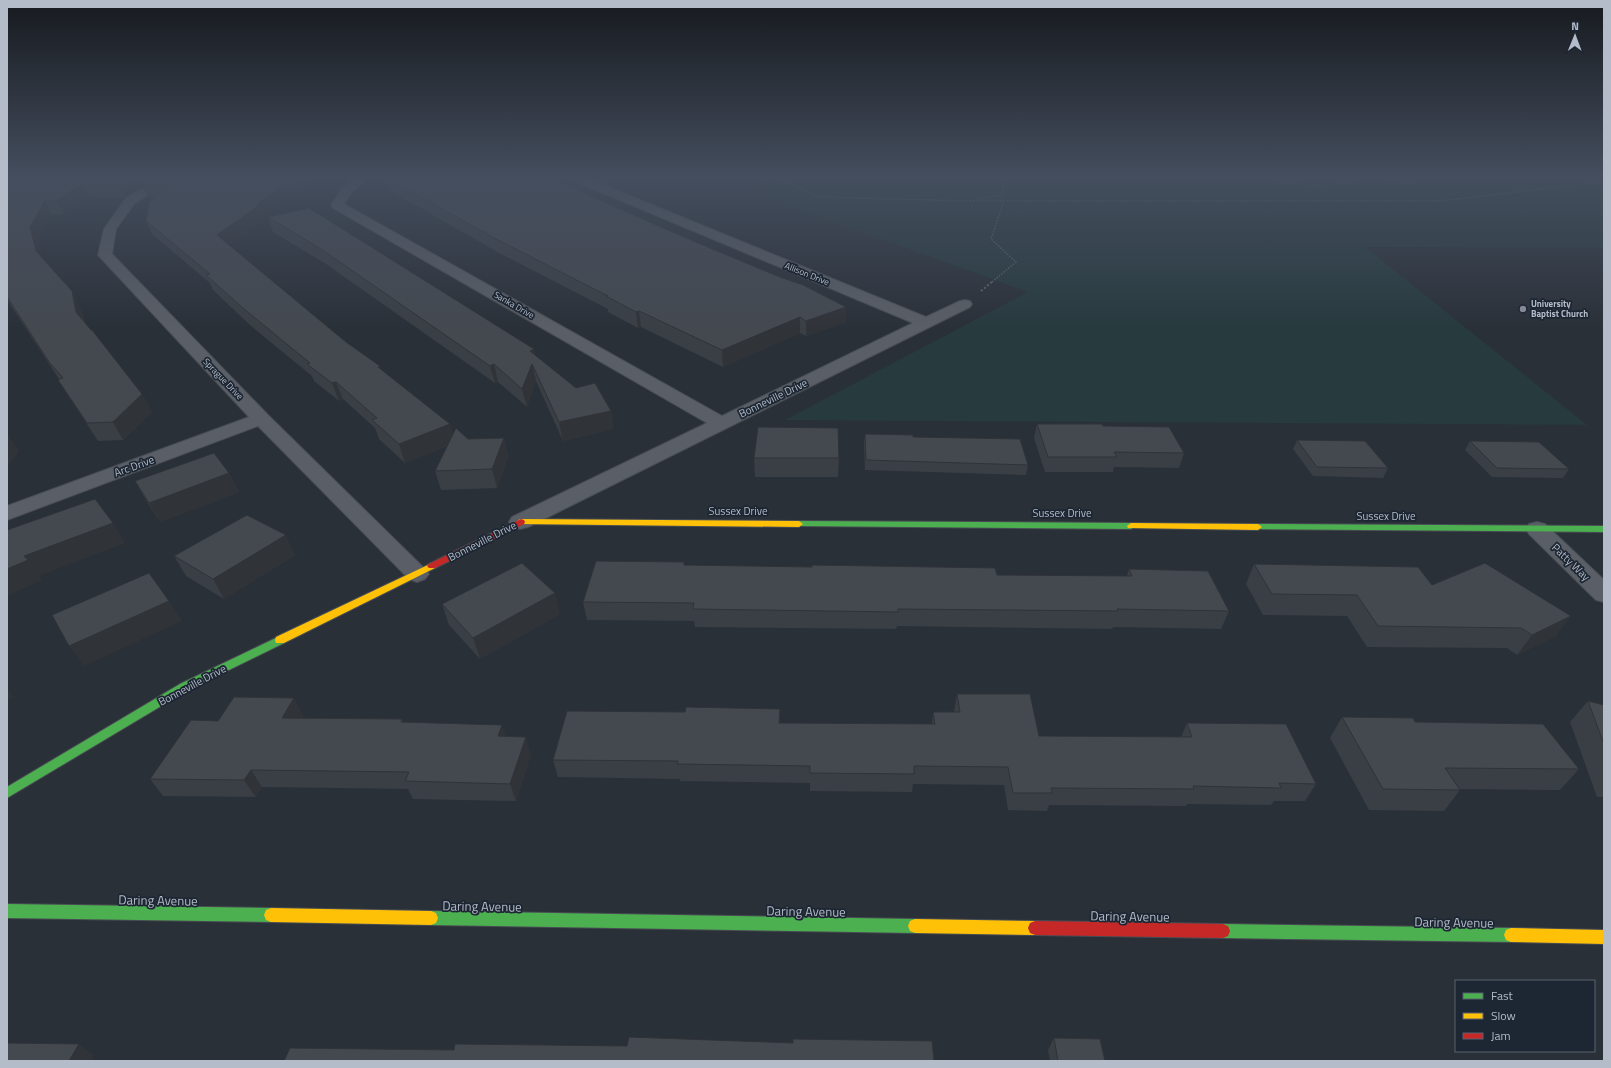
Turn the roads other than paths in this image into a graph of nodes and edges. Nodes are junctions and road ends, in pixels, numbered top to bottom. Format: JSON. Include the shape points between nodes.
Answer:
{"nodes":[{"id":1,"x":110,"y":229,"type":"edge"},
{"id":2,"x":381,"y":229,"type":"edge"},
{"id":3,"x":698,"y":229,"type":"edge"},
{"id":4,"x":965,"y":304,"type":"road end"},
{"id":5,"x":926,"y":323,"type":"junction"},
{"id":6,"x":261,"y":419,"type":"junction"},
{"id":7,"x":721,"y":423,"type":"junction"},
{"id":8,"x":7,"y":513,"type":"edge"},
{"id":9,"x":520,"y":522,"type":"junction"},
{"id":10,"x":1537,"y":529,"type":"junction"},
{"id":11,"x":1604,"y":529,"type":"edge"},
{"id":12,"x":417,"y":574,"type":"junction"},
{"id":13,"x":1604,"y":594,"type":"edge"},
{"id":14,"x":7,"y":793,"type":"edge"},
{"id":15,"x":7,"y":911,"type":"edge"},
{"id":16,"x":1604,"y":937,"type":"edge"}],
"edges":[{"from":1,"to":6,"type":"street","name":"Sprague Drive","via":[[105,256]]},
{"from":2,"to":7,"type":"street","name":"Sanka Drive"},
{"from":3,"to":5,"type":"street","name":"Allison Drive"},
{"from":4,"to":5,"type":"street","name":"Bonneville Drive"},
{"from":5,"to":7,"type":"street","name":"Bonneville Drive"},
{"from":6,"to":8,"type":"street","name":"Arc Drive"},
{"from":6,"to":12,"type":"street","name":"Sprague Drive"},
{"from":7,"to":9,"type":"street","name":"Bonneville Drive"},
{"from":9,"to":10,"type":"street","name":"Sussex Drive"},
{"from":9,"to":12,"type":"street","name":"Bonneville Drive"},
{"from":10,"to":11,"type":"street","name":"Sussex Drive"},
{"from":10,"to":13,"type":"street","name":"Patty Way"},
{"from":12,"to":14,"type":"street","name":"Bonneville Drive","via":[[184,687]]},
{"from":15,"to":16,"type":"street","name":"Daring Avenue"}]}
